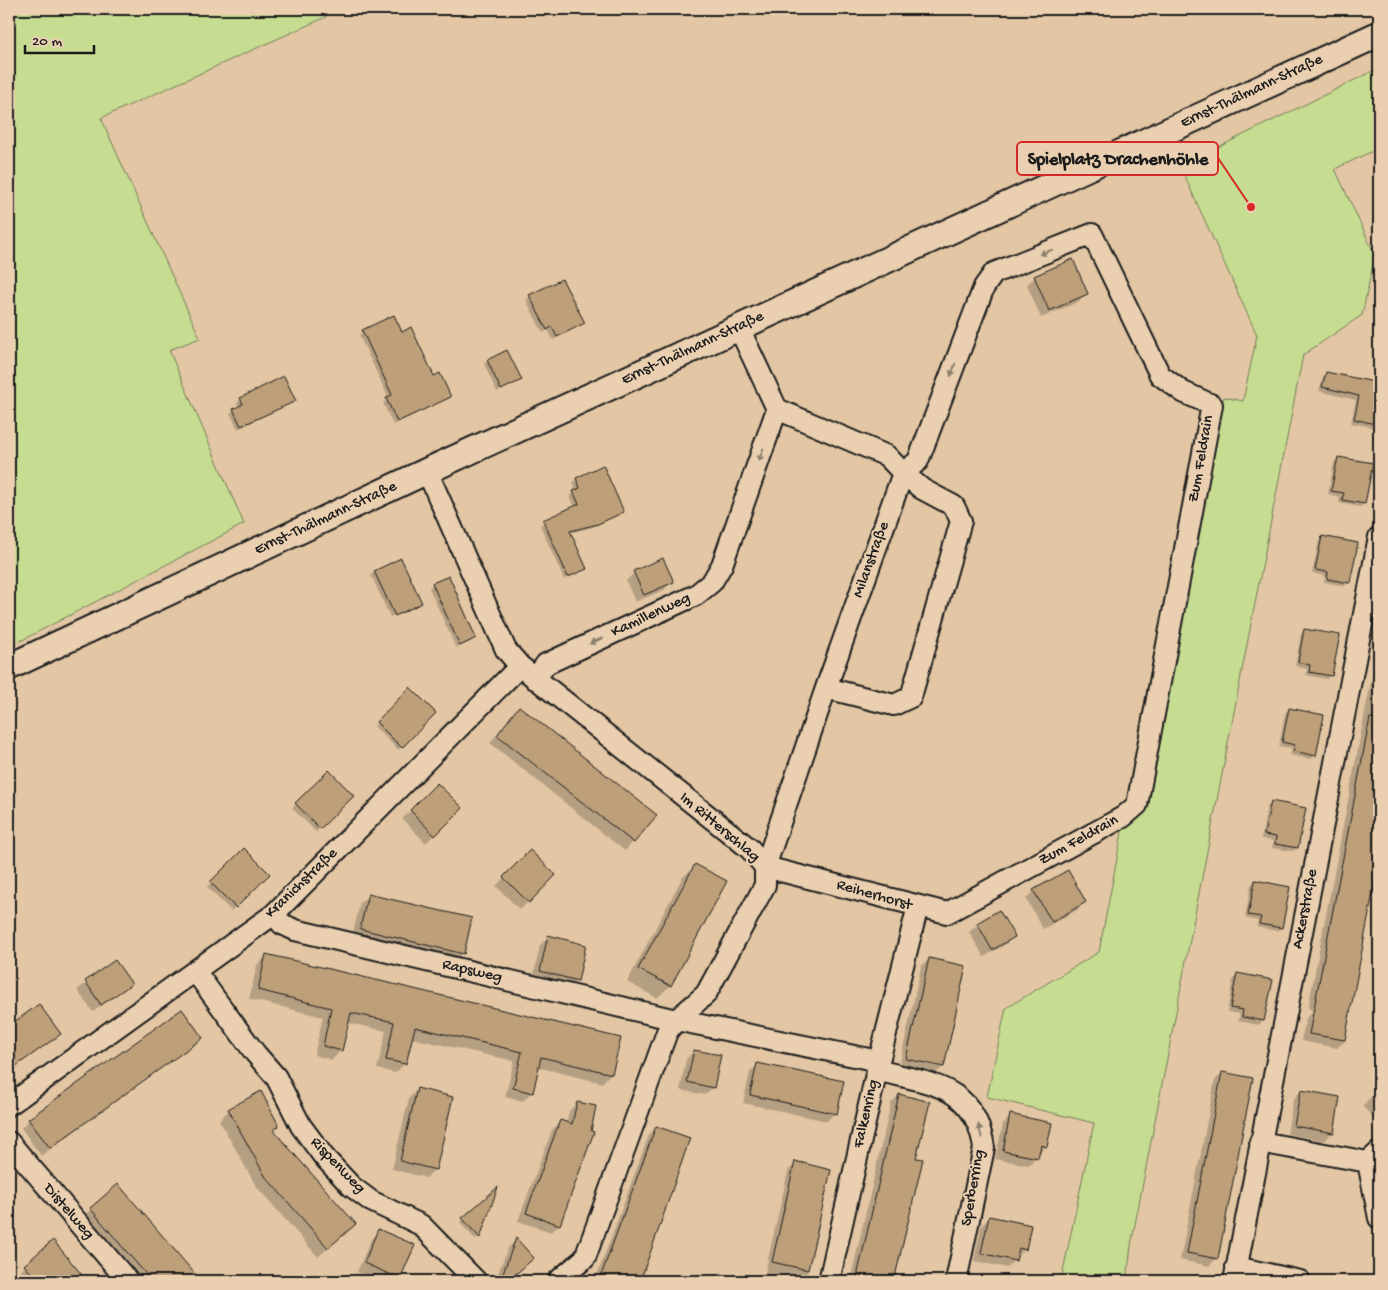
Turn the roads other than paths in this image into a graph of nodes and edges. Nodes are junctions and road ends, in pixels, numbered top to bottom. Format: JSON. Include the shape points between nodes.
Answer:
{"nodes":[{"id":1,"x":1379,"y":34,"type":"edge"},
{"id":2,"x":739,"y":328,"type":"junction"},
{"id":3,"x":776,"y":409,"type":"junction"},
{"id":4,"x":427,"y":472,"type":"junction"},
{"id":5,"x":903,"y":473,"type":"junction"},
{"id":6,"x":1379,"y":537,"type":"edge"},
{"id":7,"x":520,"y":666,"type":"junction"},
{"id":8,"x":9,"y":667,"type":"edge"},
{"id":9,"x":535,"y":680,"type":"junction"},
{"id":10,"x":826,"y":688,"type":"junction"},
{"id":11,"x":765,"y":867,"type":"junction"},
{"id":12,"x":918,"y":906,"type":"junction"},
{"id":13,"x":274,"y":914,"type":"junction"},
{"id":14,"x":195,"y":971,"type":"junction"},
{"id":15,"x":676,"y":1020,"type":"junction"},
{"id":16,"x":878,"y":1066,"type":"junction"},
{"id":17,"x":9,"y":1105,"type":"edge"},
{"id":18,"x":9,"y":1142,"type":"edge"},
{"id":19,"x":1260,"y":1142,"type":"junction"},
{"id":20,"x":1374,"y":1157,"type":"edge"},
{"id":21,"x":1379,"y":1218,"type":"edge"},
{"id":22,"x":1235,"y":1274,"type":"edge"},
{"id":23,"x":128,"y":1281,"type":"edge"},
{"id":24,"x":476,"y":1281,"type":"edge"},
{"id":25,"x":558,"y":1281,"type":"edge"},
{"id":26,"x":829,"y":1281,"type":"edge"},
{"id":27,"x":956,"y":1281,"type":"edge"},
{"id":28,"x":1300,"y":1281,"type":"edge"}],
"edges":[{"from":1,"to":2,"type":"street","name":"Ernst-Thälmann-Straße"},
{"from":2,"to":3,"type":"street"},
{"from":2,"to":4,"type":"street","name":"Ernst-Thälmann-Straße"},
{"from":3,"to":5,"type":"street","via":[[887,456]]},
{"from":3,"to":9,"type":"street","name":"Kamillenweg","one_way":true,"via":[[722,565],[712,582],[696,596],[546,664]]},
{"from":4,"to":7,"type":"street","name":"Im Ritterschlag","via":[[506,650]]},
{"from":4,"to":8,"type":"street","name":"Ernst-Thälmann-Straße"},
{"from":5,"to":10,"type":"street","name":"Milanstraße"},
{"from":5,"to":10,"type":"street","via":[[922,489],[954,506],[961,520],[911,697],[894,705]]},
{"from":12,"to":5,"type":"street","name":"Zum Feldrain","one_way":true,"via":[[948,913],[1123,817],[1137,805],[1212,404],[1183,392],[1160,375],[1092,234],[994,272],[987,280],[918,461]]},
{"from":6,"to":19,"type":"street","name":"Ackerstraße"},
{"from":7,"to":9,"type":"street","name":"Im Ritterschlag"},
{"from":7,"to":13,"type":"street","name":"Kranichstraße"},
{"from":9,"to":11,"type":"street","name":"Im Ritterschlag","via":[[750,849]]},
{"from":10,"to":11,"type":"street","name":"Milanstraße"},
{"from":11,"to":12,"type":"street","name":"Reiherhorst"},
{"from":11,"to":15,"type":"street","name":"Im Ritterschlag","via":[[765,885],[706,994]]},
{"from":12,"to":16,"type":"street","name":"Reiherhorst"},
{"from":13,"to":14,"type":"street","name":"Kranichstraße"},
{"from":13,"to":15,"type":"street","name":"Rapsweg","via":[[282,924],[295,930]]},
{"from":14,"to":17,"type":"street","name":"Kranichstraße"},
{"from":14,"to":24,"type":"street","name":"Rispenweg","via":[[276,1077],[301,1126],[324,1157],[351,1186],[371,1201],[420,1225]]},
{"from":15,"to":16,"type":"street","name":"Falkenring"},
{"from":15,"to":25,"type":"street","name":"Im Ritterschlag","via":[[659,1051],[585,1258]]},
{"from":16,"to":26,"type":"street","name":"Falkenring"},
{"from":27,"to":16,"type":"street","name":"Sperberring","one_way":true,"via":[[984,1148],[980,1126],[968,1107],[947,1089]]},
{"from":18,"to":23,"type":"street","name":"Distelweg"},
{"from":19,"to":20,"type":"street"},
{"from":19,"to":22,"type":"street","name":"Ackerstraße"},
{"from":20,"to":21,"type":"street"},
{"from":22,"to":28,"type":"street"}]}
